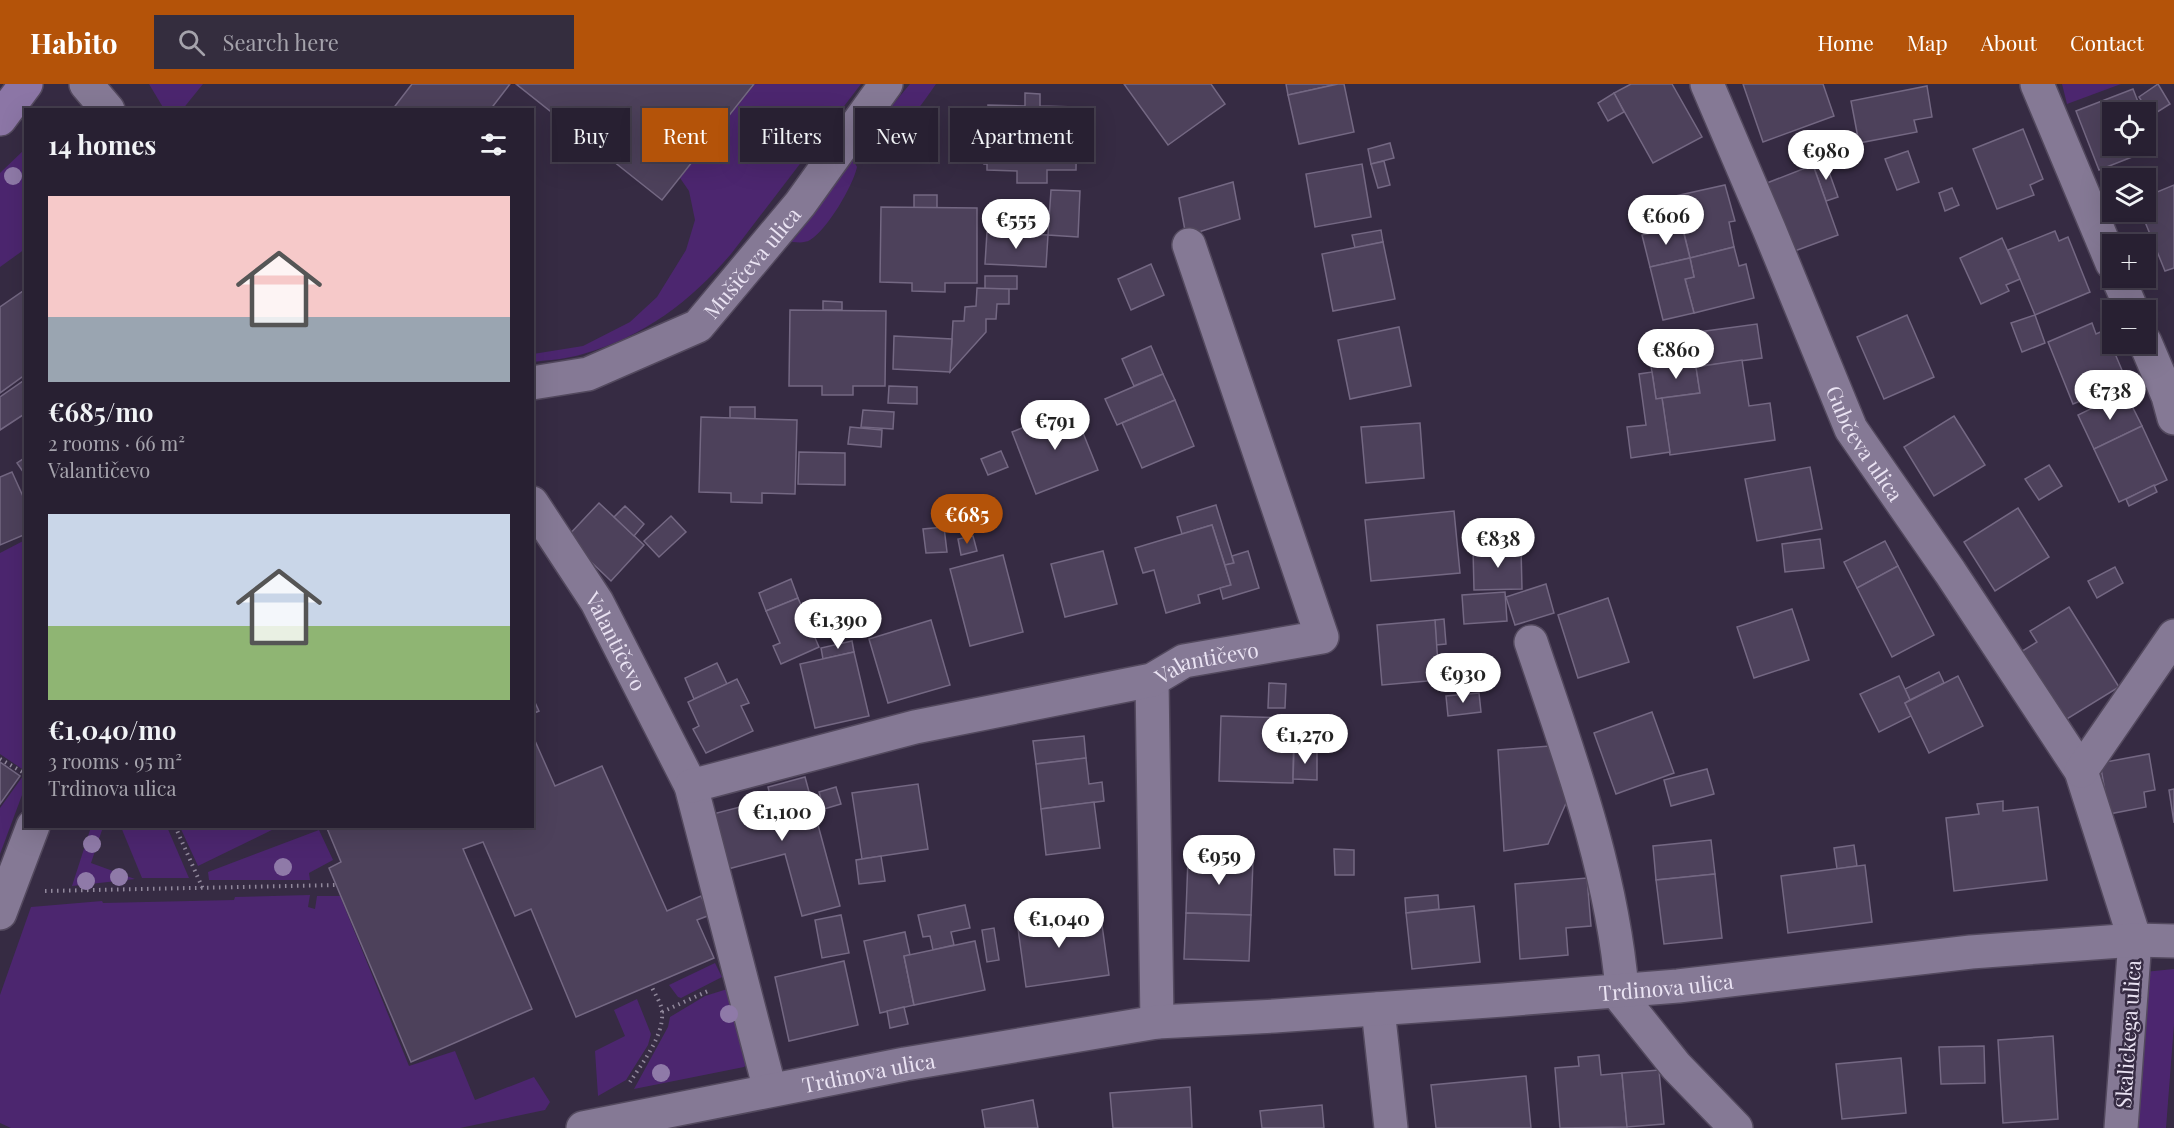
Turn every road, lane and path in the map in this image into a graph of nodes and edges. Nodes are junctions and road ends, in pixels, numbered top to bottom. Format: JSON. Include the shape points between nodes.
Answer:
{"nodes":[{"id":1,"x":26,"y":84,"type":"edge"},
{"id":2,"x":86,"y":84,"type":"edge"},
{"id":3,"x":886,"y":84,"type":"edge"},
{"id":4,"x":1707,"y":84,"type":"edge"},
{"id":5,"x":2037,"y":84,"type":"edge"},
{"id":6,"x":106,"y":108,"type":"edge"},
{"id":7,"x":0,"y":119,"type":"edge"},
{"id":8,"x":2102,"y":239,"type":"edge"},
{"id":9,"x":1189,"y":245,"type":"dead end"},
{"id":10,"x":2150,"y":354,"type":"edge"},
{"id":11,"x":534,"y":383,"type":"edge"},
{"id":12,"x":2174,"y":418,"type":"edge"},
{"id":13,"x":534,"y":506,"type":"edge"},
{"id":14,"x":2174,"y":636,"type":"edge"},
{"id":15,"x":1531,"y":642,"type":"dead end"},
{"id":16,"x":1152,"y":680,"type":"junction"},
{"id":17,"x":0,"y":759,"type":"edge"},
{"id":18,"x":2081,"y":771,"type":"junction"},
{"id":19,"x":24,"y":773,"type":"edge"},
{"id":20,"x":691,"y":786,"type":"junction"},
{"id":21,"x":32,"y":828,"type":"edge"},
{"id":22,"x":176,"y":828,"type":"edge"},
{"id":23,"x":336,"y":885,"type":"dead end"},
{"id":24,"x":202,"y":889,"type":"junction"},
{"id":25,"x":43,"y":891,"type":"dead end"},
{"id":26,"x":0,"y":914,"type":"edge"},
{"id":27,"x":2135,"y":940,"type":"junction"},
{"id":28,"x":2174,"y":941,"type":"edge"},
{"id":29,"x":741,"y":980,"type":"junction"},
{"id":30,"x":651,"y":985,"type":"dead end"},
{"id":31,"x":1619,"y":991,"type":"junction"},
{"id":32,"x":1378,"y":1009,"type":"junction"},
{"id":33,"x":662,"y":1012,"type":"junction"},
{"id":34,"x":1156,"y":1022,"type":"junction"},
{"id":35,"x":626,"y":1090,"type":"dead end"},
{"id":36,"x":770,"y":1090,"type":"junction"},
{"id":37,"x":583,"y":1128,"type":"edge"},
{"id":38,"x":1391,"y":1128,"type":"edge"},
{"id":39,"x":1736,"y":1128,"type":"edge"},
{"id":40,"x":2121,"y":1128,"type":"edge"}],
"edges":[{"from":1,"to":7,"type":"main road"},
{"from":2,"to":6,"type":"street"},
{"from":3,"to":11,"type":"street","name":"Mušičeva ulica","via":[[800,204],[698,326],[588,374]]},
{"from":4,"to":18,"type":"street","name":"Gubčeva ulica","via":[[1851,429]]},
{"from":5,"to":8,"type":"street"},
{"from":9,"to":16,"type":"street","name":"Valantičevo","via":[[1322,637],[1184,661]]},
{"from":10,"to":12,"type":"street"},
{"from":13,"to":20,"type":"street","name":"Valantičevo","via":[[597,602]]},
{"from":14,"to":18,"type":"street"},
{"from":15,"to":31,"type":"street","via":[[1594,837],[1610,906]]},
{"from":16,"to":20,"type":"street","name":"Valantičevo","via":[[915,727]]},
{"from":16,"to":34,"type":"street"},
{"from":17,"to":19,"type":"path"},
{"from":18,"to":27,"type":"street","name":"Gubčeva ulica"},
{"from":20,"to":29,"type":"street","name":"Valantičevo"},
{"from":21,"to":26,"type":"street"},
{"from":22,"to":24,"type":"path"},
{"from":23,"to":24,"type":"path"},
{"from":24,"to":25,"type":"path"},
{"from":27,"to":28,"type":"street","name":"Trdinova ulica"},
{"from":27,"to":31,"type":"street","name":"Trdinova ulica","via":[[1971,952]]},
{"from":27,"to":40,"type":"street","name":"Skalickega ulica"},
{"from":29,"to":33,"type":"path"},
{"from":29,"to":36,"type":"street","name":"Valantičevo"},
{"from":30,"to":33,"type":"path"},
{"from":31,"to":32,"type":"street","name":"Trdinova ulica"},
{"from":31,"to":39,"type":"street","via":[[1676,1066]]},
{"from":32,"to":34,"type":"street","name":"Trdinova ulica"},
{"from":32,"to":38,"type":"street"},
{"from":33,"to":35,"type":"path","via":[[657,1039]]},
{"from":34,"to":36,"type":"street","name":"Trdinova ulica"},
{"from":36,"to":37,"type":"street","name":"Trdinova ulica"}]}
